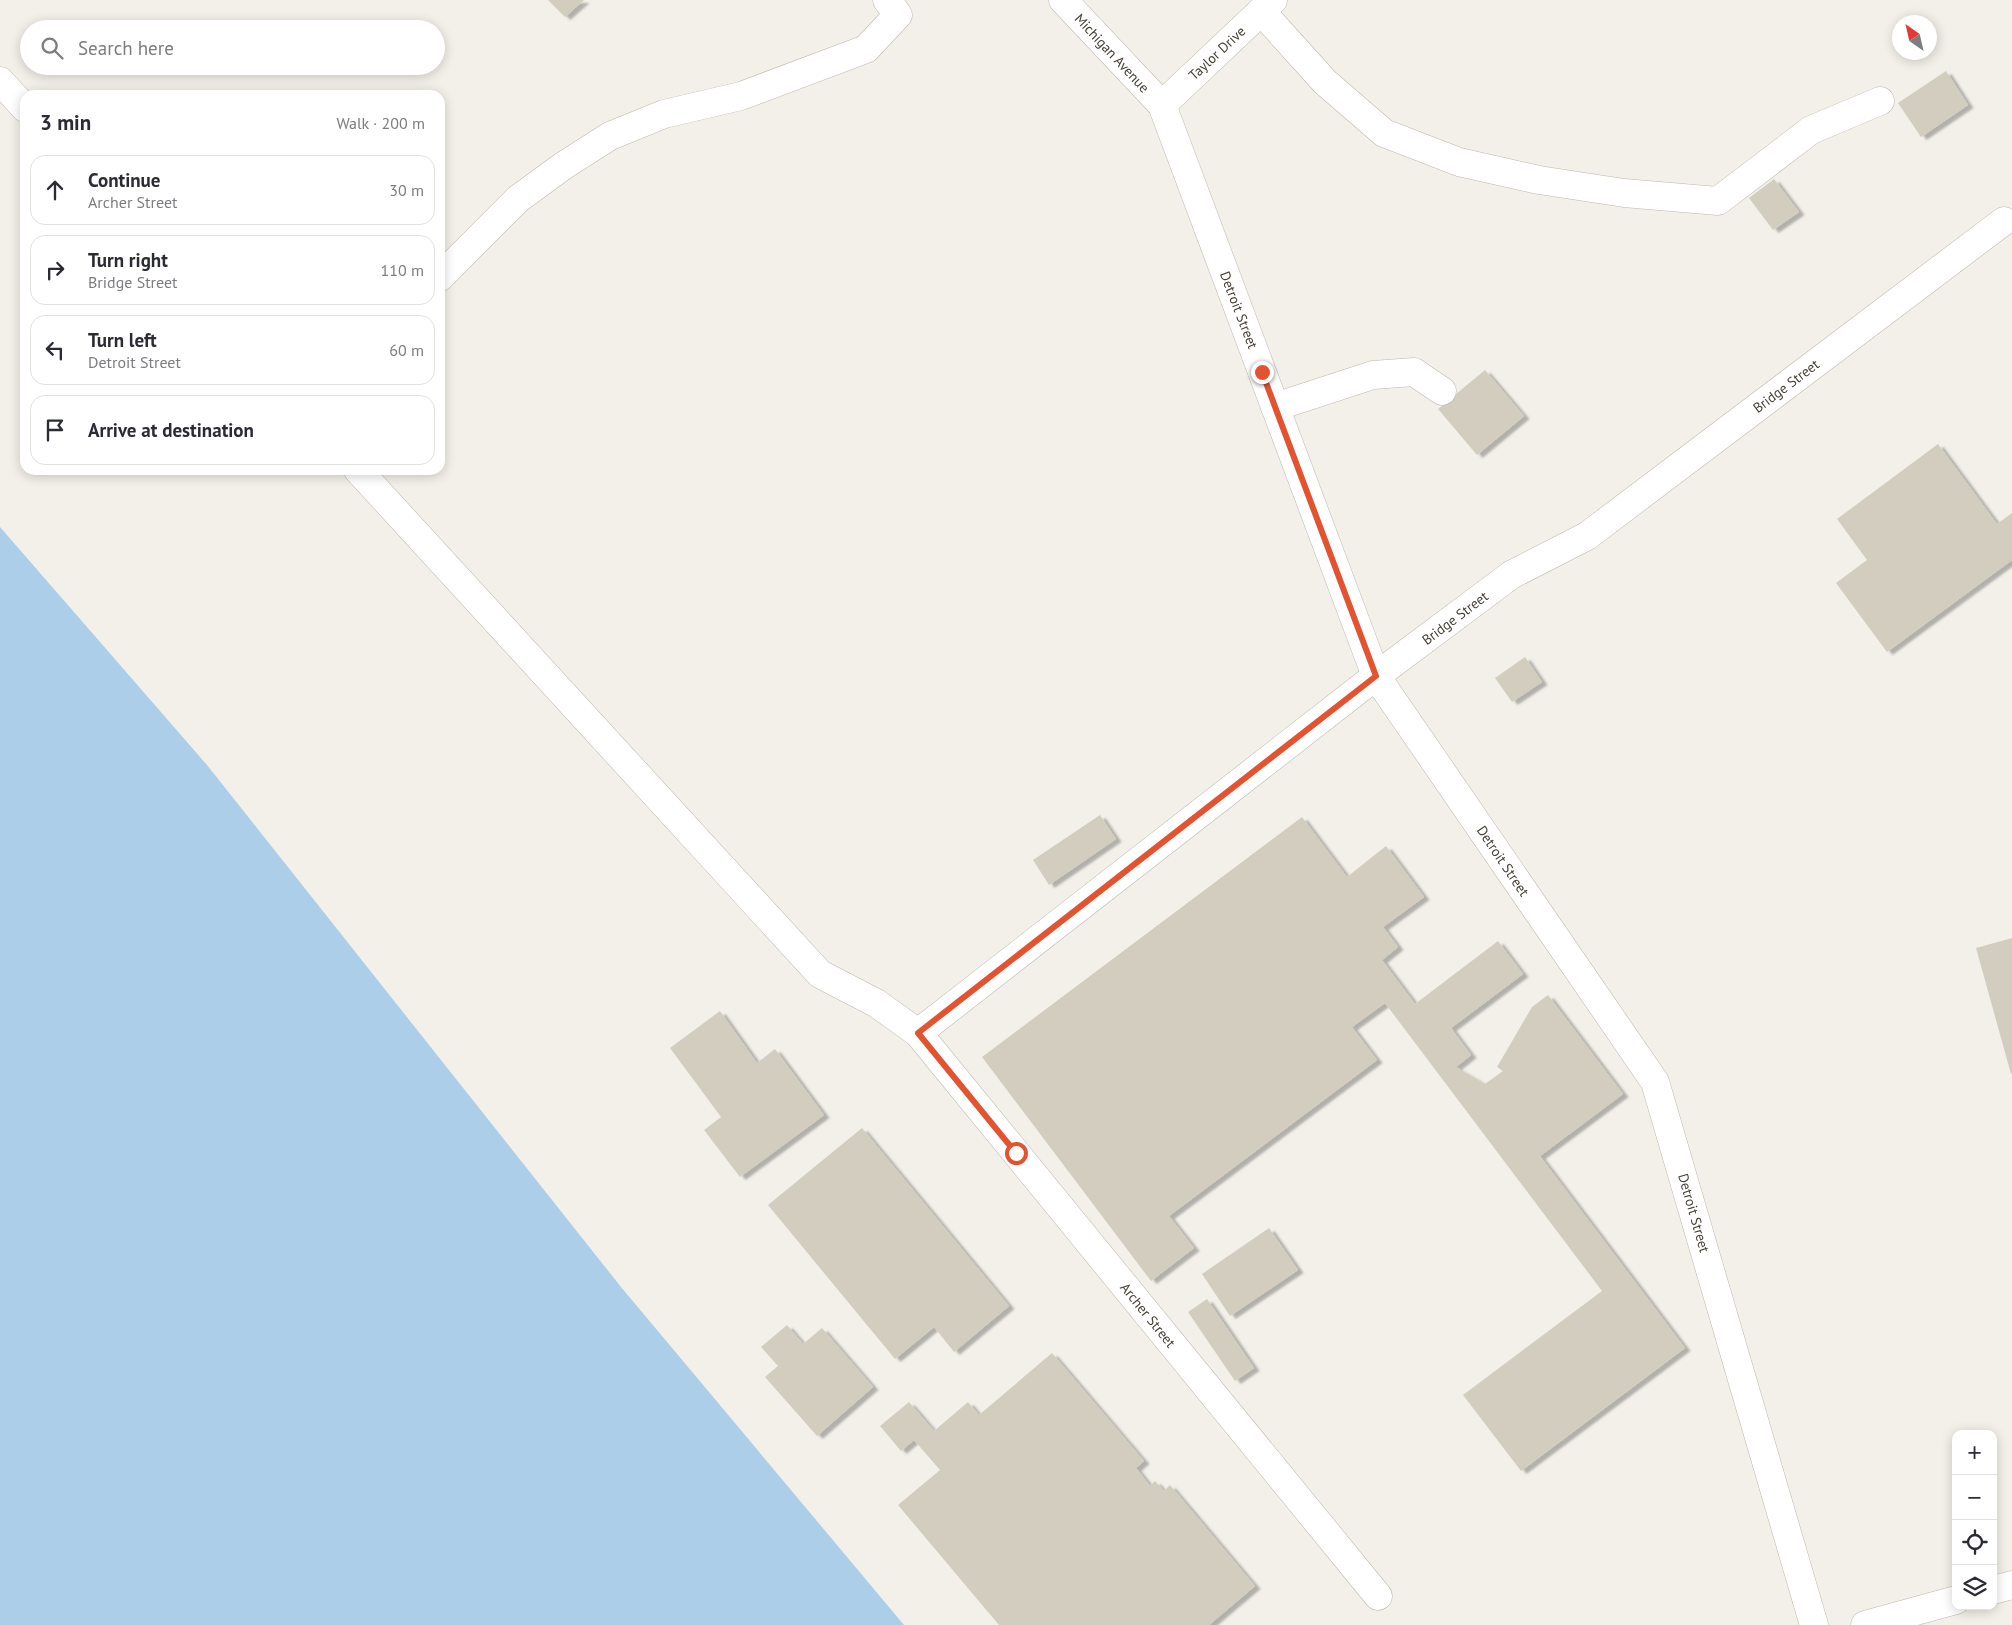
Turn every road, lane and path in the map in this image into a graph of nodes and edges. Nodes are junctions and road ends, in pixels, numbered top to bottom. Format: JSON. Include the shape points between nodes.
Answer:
{"nodes":[{"id":1,"x":887,"y":0,"type":"edge"},
{"id":2,"x":1063,"y":0,"type":"edge"},
{"id":3,"x":1267,"y":6,"type":"edge"},
{"id":4,"x":0,"y":81,"type":"edge"},
{"id":5,"x":1880,"y":101,"type":"dead end"},
{"id":6,"x":20,"y":103,"type":"edge"},
{"id":7,"x":1162,"y":105,"type":"junction"},
{"id":8,"x":2004,"y":221,"type":"dead end"},
{"id":9,"x":445,"y":272,"type":"edge"},
{"id":10,"x":1442,"y":391,"type":"dead end"},
{"id":11,"x":1275,"y":407,"type":"junction"},
{"id":12,"x":363,"y":475,"type":"edge"},
{"id":13,"x":1376,"y":676,"type":"junction"},
{"id":14,"x":918,"y":1033,"type":"junction"},
{"id":15,"x":2012,"y":1585,"type":"edge"},
{"id":16,"x":1997,"y":1589,"type":"edge"},
{"id":17,"x":1378,"y":1596,"type":"dead end"},
{"id":18,"x":1952,"y":1601,"type":"edge"},
{"id":19,"x":1814,"y":1625,"type":"edge"},
{"id":20,"x":1865,"y":1625,"type":"edge"}],
"edges":[{"from":1,"to":9,"type":"street","via":[[898,15],[866,50],[741,96],[664,114],[610,136],[518,199]]},
{"from":2,"to":7,"type":"street","name":"Michigan Avenue"},
{"from":3,"to":5,"type":"street","via":[[1325,82],[1384,133],[1459,162],[1539,180],[1624,193],[1718,201],[1811,130]]},
{"from":3,"to":7,"type":"street","name":"Taylor Drive"},
{"from":4,"to":6,"type":"street"},
{"from":7,"to":11,"type":"street","name":"Detroit Street"},
{"from":8,"to":13,"type":"street","name":"Bridge Street","via":[[1587,536],[1511,575]]},
{"from":10,"to":11,"type":"street","via":[[1414,372],[1374,375]]},
{"from":11,"to":13,"type":"street","name":"Detroit Street"},
{"from":12,"to":14,"type":"street","name":"Archer Street","via":[[820,974],[876,1003]]},
{"from":13,"to":14,"type":"street","name":"Bridge Street"},
{"from":13,"to":19,"type":"street","name":"Detroit Street","via":[[1655,1082]]},
{"from":14,"to":17,"type":"street","name":"Archer Street"},
{"from":15,"to":16,"type":"street"},
{"from":18,"to":20,"type":"street"}]}
